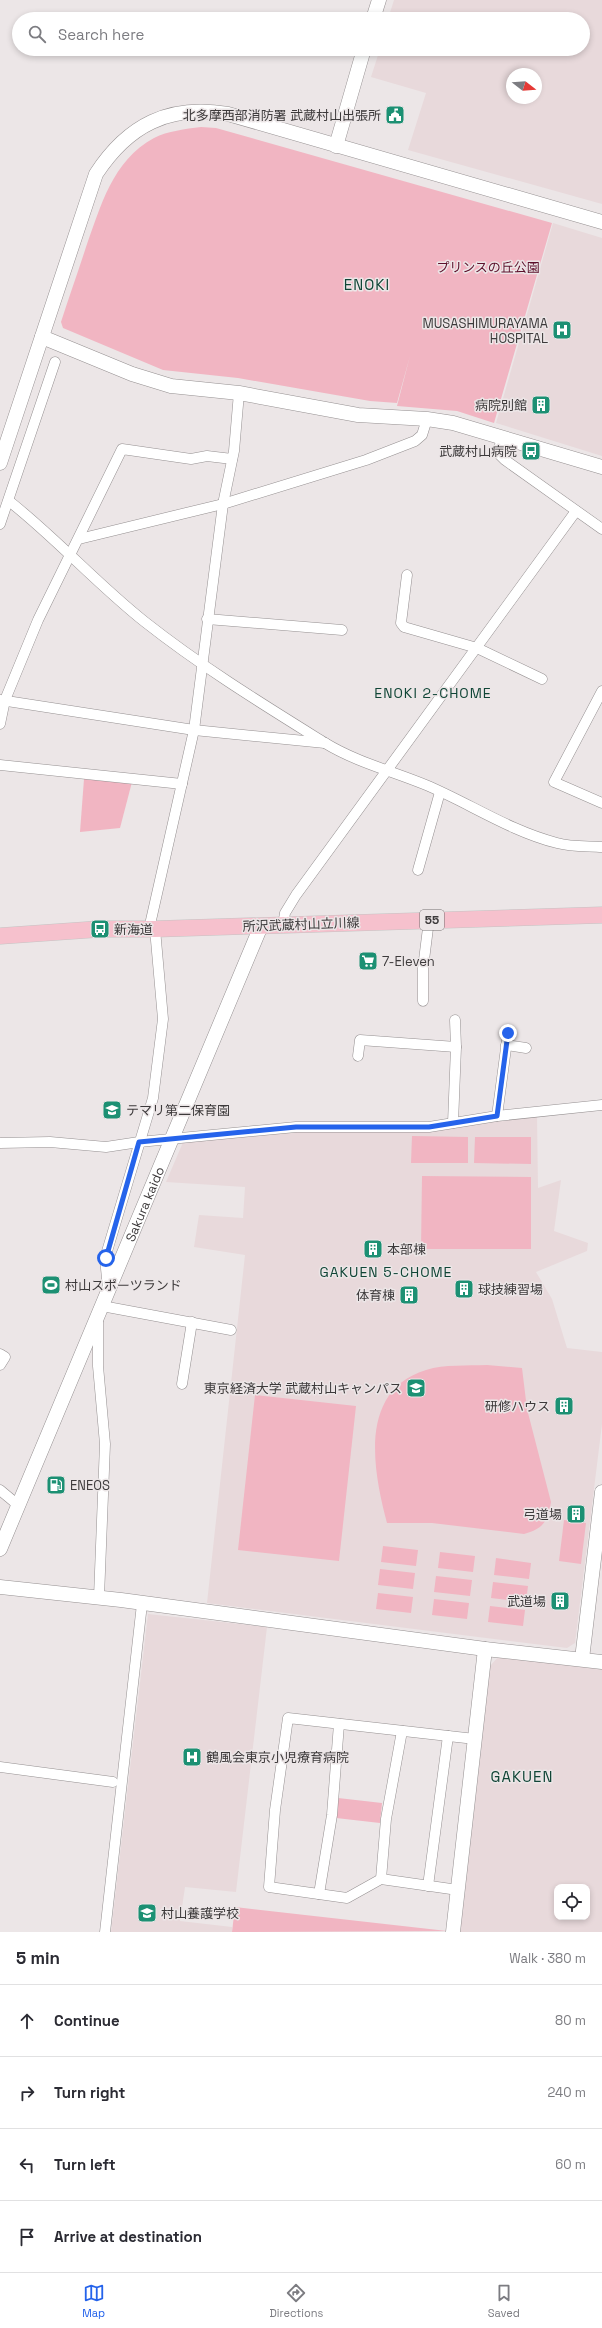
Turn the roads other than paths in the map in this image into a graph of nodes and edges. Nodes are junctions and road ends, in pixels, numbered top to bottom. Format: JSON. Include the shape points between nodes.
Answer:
{"nodes":[{"id":1,"x":379,"y":0,"type":"edge"},
{"id":2,"x":375,"y":12,"type":"edge"},
{"id":3,"x":362,"y":56,"type":"edge"},
{"id":4,"x":336,"y":146,"type":"junction"},
{"id":5,"x":602,"y":222,"type":"edge"},
{"id":6,"x":42,"y":337,"type":"junction"},
{"id":7,"x":55,"y":362,"type":"dead end"},
{"id":8,"x":238,"y":393,"type":"junction"},
{"id":9,"x":427,"y":419,"type":"junction"},
{"id":10,"x":501,"y":437,"type":"junction"},
{"id":11,"x":232,"y":459,"type":"junction"},
{"id":12,"x":0,"y":463,"type":"edge"},
{"id":13,"x":602,"y":467,"type":"edge"},
{"id":14,"x":9,"y":501,"type":"junction"},
{"id":15,"x":223,"y":504,"type":"junction"},
{"id":16,"x":576,"y":511,"type":"junction"},
{"id":17,"x":0,"y":524,"type":"edge"},
{"id":18,"x":602,"y":529,"type":"edge"},
{"id":19,"x":80,"y":539,"type":"junction"},
{"id":20,"x":70,"y":556,"type":"junction"},
{"id":21,"x":407,"y":575,"type":"dead end"},
{"id":22,"x":207,"y":619,"type":"junction"},
{"id":23,"x":342,"y":630,"type":"dead end"},
{"id":24,"x":477,"y":648,"type":"junction"},
{"id":25,"x":202,"y":664,"type":"junction"},
{"id":26,"x":542,"y":680,"type":"dead end"},
{"id":27,"x":602,"y":691,"type":"edge"},
{"id":28,"x":3,"y":700,"type":"edge"},
{"id":29,"x":0,"y":724,"type":"edge"},
{"id":30,"x":194,"y":730,"type":"junction"},
{"id":31,"x":325,"y":743,"type":"junction"},
{"id":32,"x":0,"y":766,"type":"edge"},
{"id":33,"x":387,"y":771,"type":"junction"},
{"id":34,"x":182,"y":784,"type":"junction"},
{"id":35,"x":440,"y":792,"type":"junction"},
{"id":36,"x":602,"y":803,"type":"edge"},
{"id":37,"x":602,"y":847,"type":"edge"},
{"id":38,"x":418,"y":870,"type":"dead end"},
{"id":39,"x":602,"y":915,"type":"edge"},
{"id":40,"x":429,"y":920,"type":"junction"},
{"id":41,"x":284,"y":925,"type":"junction"},
{"id":42,"x":262,"y":926,"type":"junction"},
{"id":43,"x":152,"y":929,"type":"junction"},
{"id":44,"x":0,"y":936,"type":"edge"},
{"id":45,"x":423,"y":1001,"type":"dead end"},
{"id":46,"x":454,"y":1020,"type":"dead end"},
{"id":47,"x":508,"y":1033,"type":"dead end"},
{"id":48,"x":506,"y":1045,"type":"junction"},
{"id":49,"x":456,"y":1047,"type":"junction"},
{"id":50,"x":526,"y":1048,"type":"dead end"},
{"id":51,"x":358,"y":1056,"type":"dead end"},
{"id":52,"x":602,"y":1105,"type":"edge"},
{"id":53,"x":497,"y":1116,"type":"junction"},
{"id":54,"x":453,"y":1123,"type":"junction"},
{"id":55,"x":173,"y":1139,"type":"junction"},
{"id":56,"x":139,"y":1142,"type":"junction"},
{"id":57,"x":0,"y":1143,"type":"edge"},
{"id":58,"x":108,"y":1291,"type":"junction"},
{"id":59,"x":100,"y":1312,"type":"junction"},
{"id":60,"x":192,"y":1322,"type":"junction"},
{"id":61,"x":231,"y":1330,"type":"dead end"},
{"id":62,"x":0,"y":1354,"type":"edge"},
{"id":63,"x":0,"y":1365,"type":"edge"},
{"id":64,"x":182,"y":1384,"type":"dead end"},
{"id":65,"x":0,"y":1490,"type":"edge"},
{"id":66,"x":602,"y":1492,"type":"edge"},
{"id":67,"x":18,"y":1505,"type":"junction"},
{"id":68,"x":601,"y":1507,"type":"edge"},
{"id":69,"x":0,"y":1549,"type":"edge"},
{"id":70,"x":598,"y":1556,"type":"edge"},
{"id":71,"x":0,"y":1587,"type":"edge"},
{"id":72,"x":99,"y":1597,"type":"junction"},
{"id":73,"x":142,"y":1604,"type":"junction"},
{"id":74,"x":485,"y":1649,"type":"junction"},
{"id":75,"x":582,"y":1659,"type":"junction"},
{"id":76,"x":602,"y":1662,"type":"edge"},
{"id":77,"x":339,"y":1724,"type":"junction"},
{"id":78,"x":402,"y":1731,"type":"junction"},
{"id":79,"x":448,"y":1736,"type":"junction"},
{"id":80,"x":475,"y":1739,"type":"junction"},
{"id":81,"x":0,"y":1767,"type":"edge"},
{"id":82,"x":113,"y":1782,"type":"dead end"},
{"id":83,"x":381,"y":1879,"type":"junction"},
{"id":84,"x":428,"y":1886,"type":"junction"},
{"id":85,"x":458,"y":1890,"type":"junction"},
{"id":86,"x":319,"y":1894,"type":"junction"},
{"id":87,"x":105,"y":1932,"type":"edge"},
{"id":88,"x":454,"y":1932,"type":"edge"}],
"edges":[{"from":1,"to":2,"type":"street"},
{"from":3,"to":4,"type":"street"},
{"from":4,"to":5,"type":"street"},
{"from":4,"to":6,"type":"street","via":[[242,118],[207,111],[159,118],[135,131],[118,144],[96,174]]},
{"from":6,"to":8,"type":"street","via":[[152,381],[171,386]]},
{"from":6,"to":12,"type":"street"},
{"from":7,"to":14,"type":"street"},
{"from":8,"to":9,"type":"street","via":[[358,415]]},
{"from":8,"to":11,"type":"street"},
{"from":9,"to":10,"type":"street","via":[[453,423]]},
{"from":9,"to":15,"type":"street","via":[[422,435],[415,440],[366,460]]},
{"from":10,"to":13,"type":"street"},
{"from":10,"to":16,"type":"street","via":[[499,454],[505,460]]},
{"from":11,"to":15,"type":"street"},
{"from":11,"to":19,"type":"street","via":[[206,456],[191,459],[122,449]]},
{"from":14,"to":17,"type":"street"},
{"from":14,"to":20,"type":"street","via":[[41,526]]},
{"from":15,"to":19,"type":"street"},
{"from":15,"to":22,"type":"street"},
{"from":16,"to":18,"type":"street"},
{"from":16,"to":24,"type":"street"},
{"from":19,"to":20,"type":"street"},
{"from":20,"to":25,"type":"street","via":[[144,621]]},
{"from":20,"to":28,"type":"street","via":[[38,620]]},
{"from":21,"to":24,"type":"street","via":[[401,623],[404,627]]},
{"from":22,"to":23,"type":"street"},
{"from":22,"to":25,"type":"street"},
{"from":24,"to":26,"type":"street"},
{"from":24,"to":33,"type":"street"},
{"from":25,"to":30,"type":"street"},
{"from":25,"to":31,"type":"street"},
{"from":27,"to":36,"type":"street","via":[[554,782]]},
{"from":28,"to":29,"type":"street"},
{"from":28,"to":30,"type":"street"},
{"from":30,"to":31,"type":"street"},
{"from":30,"to":34,"type":"street"},
{"from":31,"to":33,"type":"street"},
{"from":32,"to":34,"type":"street"},
{"from":33,"to":35,"type":"street"},
{"from":33,"to":41,"type":"street","via":[[296,895],[285,913]]},
{"from":34,"to":43,"type":"street"},
{"from":35,"to":37,"type":"street","via":[[538,838],[559,844]]},
{"from":35,"to":38,"type":"street"},
{"from":39,"to":40,"type":"main road","name":"所沢武蔵村山立川線","number":"55"},
{"from":40,"to":41,"type":"main road","name":"所沢武蔵村山立川線","number":"55"},
{"from":40,"to":45,"type":"street","via":[[423,968]]},
{"from":41,"to":42,"type":"main road","name":"所沢武蔵村山立川線","number":"55"},
{"from":42,"to":43,"type":"main road","name":"所沢武蔵村山立川線","number":"55"},
{"from":42,"to":55,"type":"street","name":"Sakura kaido"},
{"from":43,"to":44,"type":"main road","name":"所沢武蔵村山立川線","number":"55","via":[[100,928]]},
{"from":43,"to":56,"type":"street","via":[[163,1019],[153,1098]]},
{"from":46,"to":49,"type":"street"},
{"from":47,"to":48,"type":"street"},
{"from":48,"to":50,"type":"street"},
{"from":48,"to":53,"type":"street"},
{"from":49,"to":51,"type":"street","via":[[360,1040]]},
{"from":49,"to":54,"type":"street"},
{"from":52,"to":53,"type":"street"},
{"from":53,"to":54,"type":"street"},
{"from":54,"to":55,"type":"street","via":[[429,1127],[296,1127]]},
{"from":55,"to":56,"type":"street"},
{"from":55,"to":58,"type":"street","name":"Sakura kaido"},
{"from":56,"to":57,"type":"street","via":[[106,1147],[50,1142]]},
{"from":56,"to":58,"type":"street","via":[[106,1258]]},
{"from":58,"to":59,"type":"street","name":"Sakura kaido"},
{"from":59,"to":60,"type":"street"},
{"from":59,"to":67,"type":"street","name":"Sakura kaido"},
{"from":59,"to":72,"type":"street","via":[[98,1366],[105,1444]]},
{"from":60,"to":61,"type":"street"},
{"from":60,"to":64,"type":"street"},
{"from":62,"to":63,"type":"street","via":[[5,1358]]},
{"from":65,"to":67,"type":"street"},
{"from":66,"to":68,"type":"street"},
{"from":67,"to":69,"type":"street","name":"Sakura kaido"},
{"from":68,"to":70,"type":"street"},
{"from":70,"to":75,"type":"street"},
{"from":71,"to":72,"type":"street"},
{"from":72,"to":73,"type":"street"},
{"from":73,"to":74,"type":"street"},
{"from":73,"to":87,"type":"street"},
{"from":74,"to":75,"type":"street"},
{"from":74,"to":80,"type":"street"},
{"from":75,"to":76,"type":"street"},
{"from":77,"to":78,"type":"street"},
{"from":77,"to":86,"type":"street","via":[[332,1816]]},
{"from":77,"to":86,"type":"street","via":[[288,1718],[275,1810],[269,1886]]},
{"from":78,"to":79,"type":"street"},
{"from":78,"to":83,"type":"street","via":[[386,1819]]},
{"from":79,"to":80,"type":"street"},
{"from":79,"to":84,"type":"street"},
{"from":80,"to":85,"type":"street"},
{"from":81,"to":82,"type":"street"},
{"from":83,"to":84,"type":"street"},
{"from":83,"to":86,"type":"street","via":[[347,1898]]},
{"from":84,"to":85,"type":"street"},
{"from":85,"to":88,"type":"street"}]}
